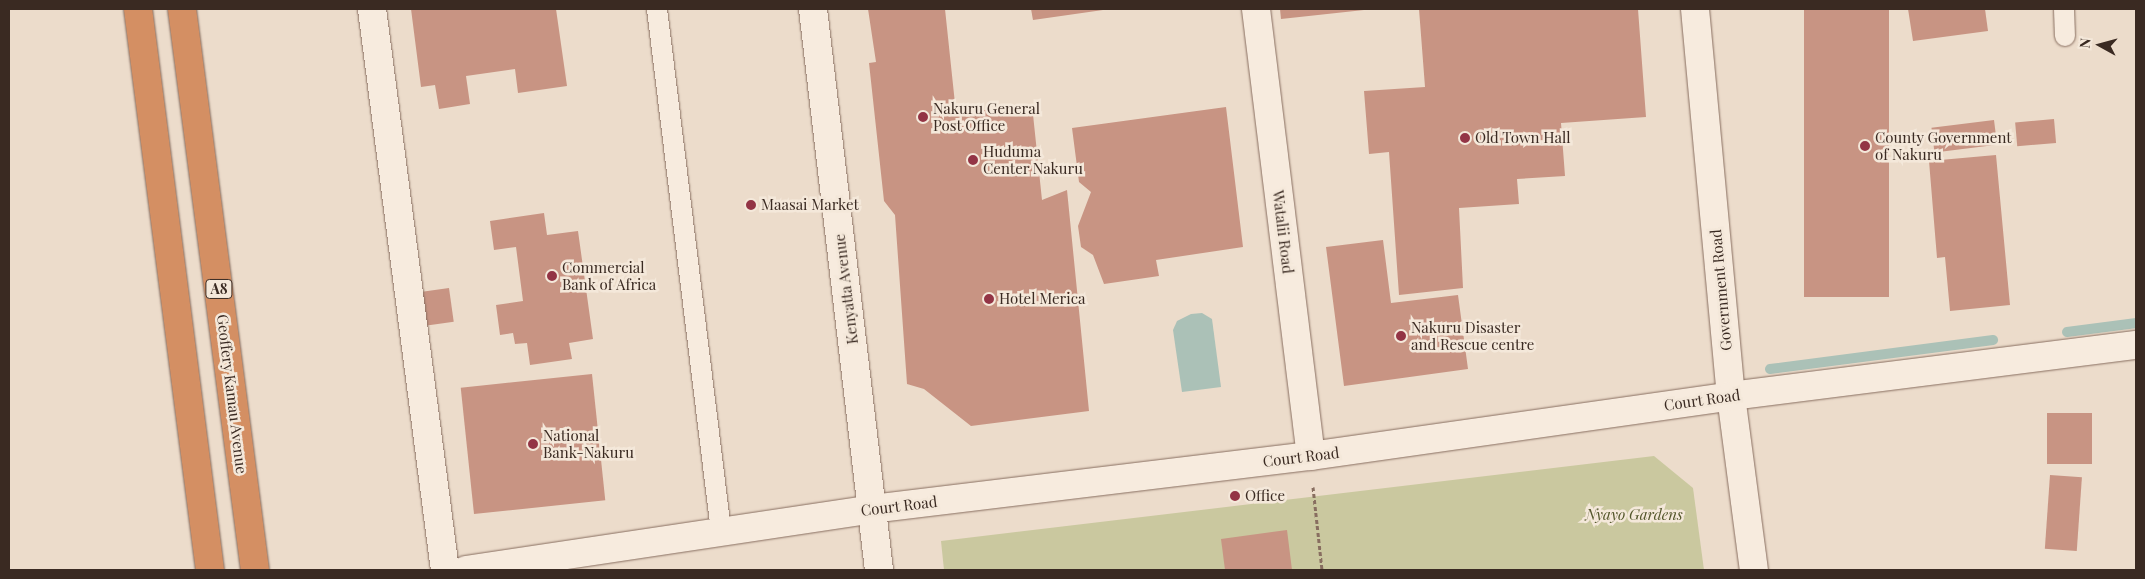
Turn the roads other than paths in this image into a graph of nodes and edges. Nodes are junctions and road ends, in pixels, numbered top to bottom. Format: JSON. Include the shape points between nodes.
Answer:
{"nodes":[{"id":1,"x":138,"y":9,"type":"edge"},
{"id":2,"x":182,"y":9,"type":"edge"},
{"id":3,"x":372,"y":9,"type":"edge"},
{"id":4,"x":657,"y":9,"type":"edge"},
{"id":5,"x":813,"y":9,"type":"edge"},
{"id":6,"x":1256,"y":9,"type":"edge"},
{"id":7,"x":1695,"y":9,"type":"edge"},
{"id":8,"x":2064,"y":9,"type":"edge"},
{"id":9,"x":2066,"y":36,"type":"dead end"},
{"id":10,"x":2136,"y":345,"type":"edge"},
{"id":11,"x":1731,"y":396,"type":"junction"},
{"id":12,"x":1311,"y":456,"type":"junction"},
{"id":13,"x":872,"y":509,"type":"junction"},
{"id":14,"x":721,"y":531,"type":"junction"},
{"id":15,"x":556,"y":563,"type":"edge"},
{"id":16,"x":210,"y":570,"type":"edge"},
{"id":17,"x":255,"y":570,"type":"edge"},
{"id":18,"x":445,"y":570,"type":"edge"},
{"id":19,"x":466,"y":570,"type":"edge"},
{"id":20,"x":879,"y":570,"type":"edge"},
{"id":21,"x":1754,"y":570,"type":"edge"}],
"edges":[{"from":1,"to":16,"type":"highway"},
{"from":2,"to":17,"type":"highway","name":"Geoffery Kamau Avenue","number":"A8"},
{"from":3,"to":18,"type":"street"},
{"from":4,"to":14,"type":"lane"},
{"from":5,"to":13,"type":"street","name":"Kenyatta Avenue"},
{"from":6,"to":12,"type":"street","name":"Watalii Road"},
{"from":7,"to":11,"type":"street","name":"Government Road"},
{"from":8,"to":9,"type":"lane"},
{"from":10,"to":11,"type":"street","name":"Court Road"},
{"from":11,"to":12,"type":"street","name":"Court Road"},
{"from":11,"to":21,"type":"street","name":"Government Road"},
{"from":12,"to":13,"type":"street","name":"Court Road"},
{"from":13,"to":14,"type":"street","name":"Court Road"},
{"from":13,"to":20,"type":"street","name":"Kenyatta Avenue"},
{"from":14,"to":15,"type":"street","name":"Court Road"},
{"from":15,"to":19,"type":"street","name":"Court Road"}]}
